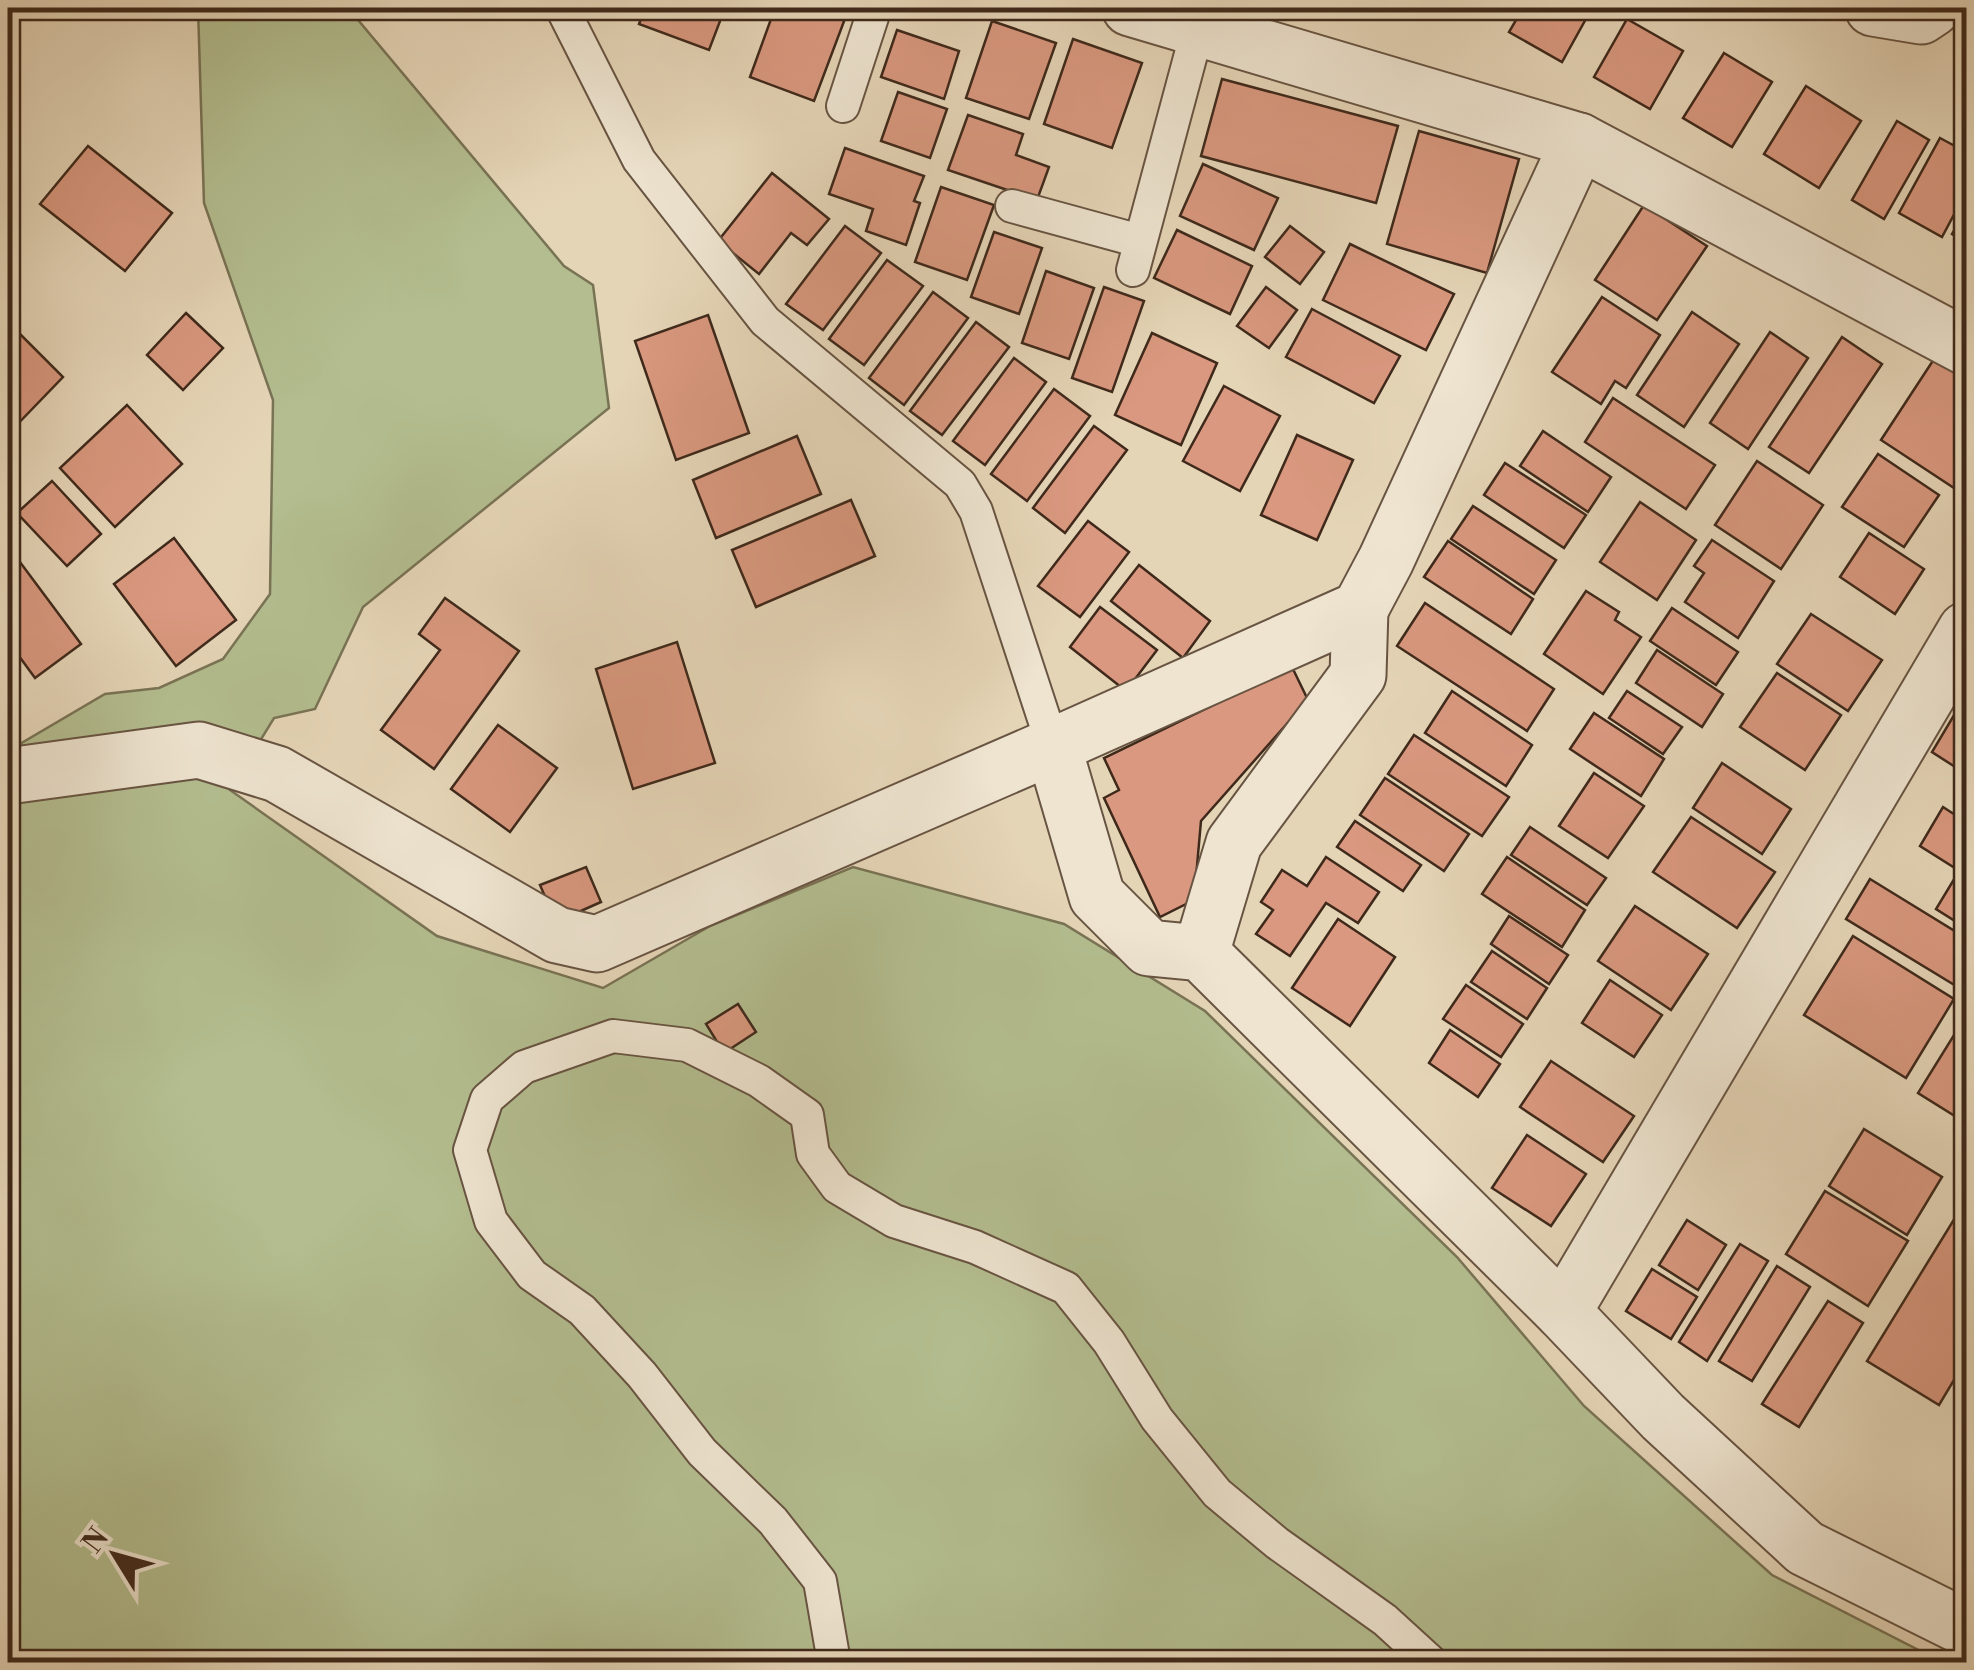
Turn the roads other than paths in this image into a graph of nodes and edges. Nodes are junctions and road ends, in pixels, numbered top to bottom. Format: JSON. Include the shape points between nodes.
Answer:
{"nodes":[{"id":1,"x":562,"y":8,"type":"edge"},
{"id":2,"x":876,"y":8,"type":"edge"},
{"id":3,"x":1130,"y":8,"type":"edge"},
{"id":4,"x":1873,"y":8,"type":"edge"},
{"id":5,"x":1933,"y":8,"type":"edge"},
{"id":6,"x":1198,"y":28,"type":"junction"},
{"id":7,"x":843,"y":106,"type":"dead end"},
{"id":8,"x":1579,"y":141,"type":"junction"},
{"id":9,"x":1012,"y":206,"type":"dead end"},
{"id":10,"x":1966,"y":348,"type":"edge"},
{"id":11,"x":1360,"y":609,"type":"junction"},
{"id":12,"x":1966,"y":630,"type":"edge"},
{"id":13,"x":1054,"y":746,"type":"junction"},
{"id":14,"x":8,"y":776,"type":"edge"},
{"id":15,"x":1201,"y":953,"type":"junction"},
{"id":16,"x":1563,"y":1312,"type":"junction"},
{"id":17,"x":1966,"y":1628,"type":"edge"},
{"id":18,"x":834,"y":1662,"type":"edge"},
{"id":19,"x":1431,"y":1662,"type":"edge"}],
"edges":[{"from":1,"to":13,"type":"lane","via":[[639,160],[765,320],[960,484],[976,511]]},
{"from":2,"to":7,"type":"lane"},
{"from":3,"to":6,"type":"street"},
{"from":4,"to":5,"type":"street","via":[[1921,16]]},
{"from":6,"to":8,"type":"street"},
{"from":6,"to":9,"type":"lane","via":[[1136,256]]},
{"from":8,"to":10,"type":"street"},
{"from":8,"to":11,"type":"street"},
{"from":11,"to":13,"type":"street"},
{"from":11,"to":15,"type":"street","via":[[1358,674],[1234,843]]},
{"from":12,"to":16,"type":"street"},
{"from":13,"to":14,"type":"street","via":[[597,944],[557,935],[277,774],[199,750]]},
{"from":13,"to":15,"type":"street","via":[[1097,896],[1150,948]]},
{"from":15,"to":16,"type":"street"},
{"from":16,"to":17,"type":"street","via":[[1805,1548]]},
{"from":18,"to":19,"type":"lane","via":[[820,1581],[582,1310],[532,1275],[492,1221],[470,1150],[487,1099],[524,1068],[613,1036],[687,1045],[758,1081],[807,1115],[813,1154],[838,1187],[894,1221],[975,1247],[1066,1288],[1216,1493]]}]}
